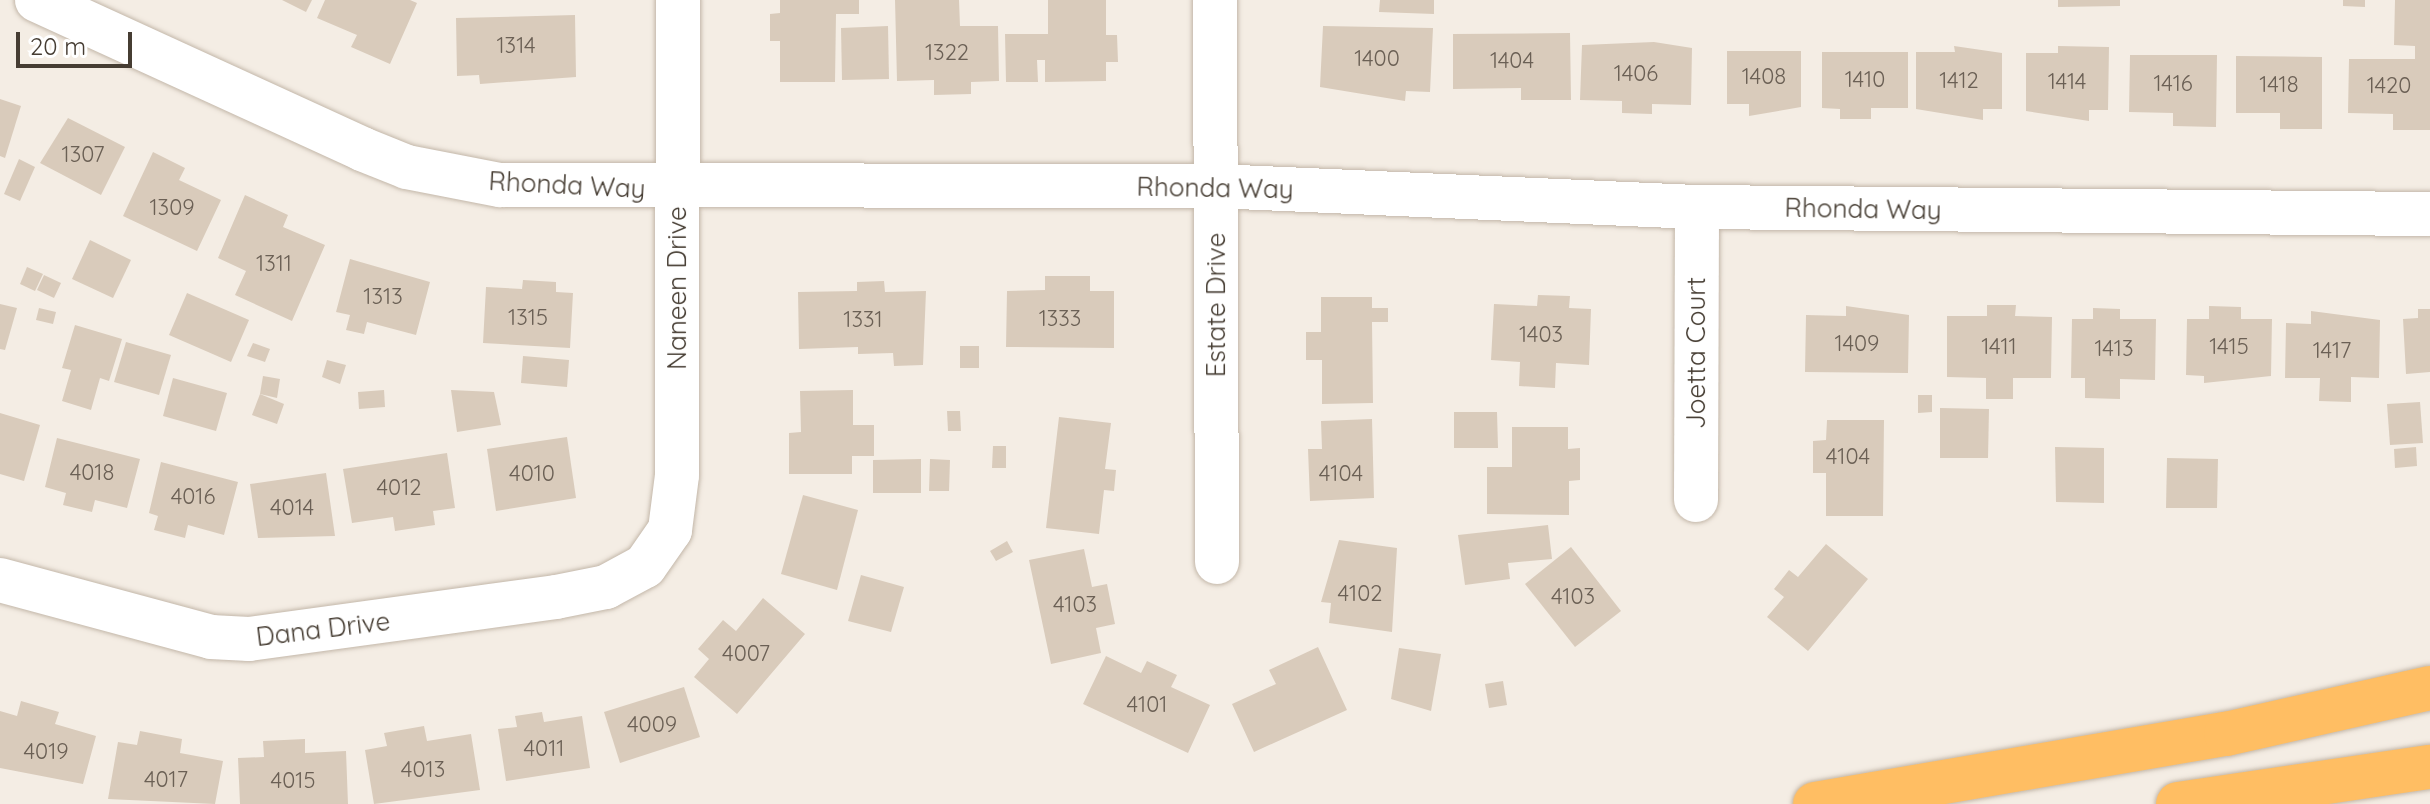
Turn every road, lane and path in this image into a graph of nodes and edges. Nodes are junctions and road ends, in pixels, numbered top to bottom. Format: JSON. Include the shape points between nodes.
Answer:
{"nodes":[{"id":1,"x":37,"y":0,"type":"edge"},
{"id":2,"x":678,"y":0,"type":"edge"},
{"id":3,"x":1215,"y":0,"type":"edge"},
{"id":4,"x":1215,"y":186,"type":"junction"},
{"id":5,"x":678,"y":189,"type":"junction"},
{"id":6,"x":1697,"y":207,"type":"junction"},
{"id":7,"x":2430,"y":214,"type":"edge"},
{"id":8,"x":1696,"y":500,"type":"dead end"},
{"id":9,"x":1217,"y":562,"type":"dead end"},
{"id":10,"x":645,"y":566,"type":"joint"},
{"id":11,"x":0,"y":580,"type":"edge"},
{"id":12,"x":2430,"y":688,"type":"edge"},
{"id":13,"x":2430,"y":767,"type":"edge"},
{"id":14,"x":1815,"y":804,"type":"edge"},
{"id":15,"x":2178,"y":804,"type":"edge"}],
"edges":[{"from":1,"to":5,"type":"street","name":"Rhonda Way","via":[[407,167],[500,185]]},
{"from":2,"to":5,"type":"street","name":"Naneen Drive"},
{"from":3,"to":4,"type":"street","name":"Estate Drive"},
{"from":4,"to":5,"type":"street","name":"Rhonda Way"},
{"from":4,"to":6,"type":"street","name":"Rhonda Way"},
{"from":4,"to":9,"type":"street","name":"Estate Drive"},
{"from":5,"to":10,"type":"street","name":"Naneen Drive","via":[[675,507],[670,530]]},
{"from":6,"to":7,"type":"street","name":"Rhonda Way"},
{"from":6,"to":8,"type":"street","name":"Joetta Court"},
{"from":10,"to":11,"type":"street","name":"Dana Drive","via":[[606,587],[556,597],[249,639],[197,633]]},
{"from":12,"to":14,"type":"highway","via":[[2226,734]]},
{"from":13,"to":15,"type":"highway"}]}
